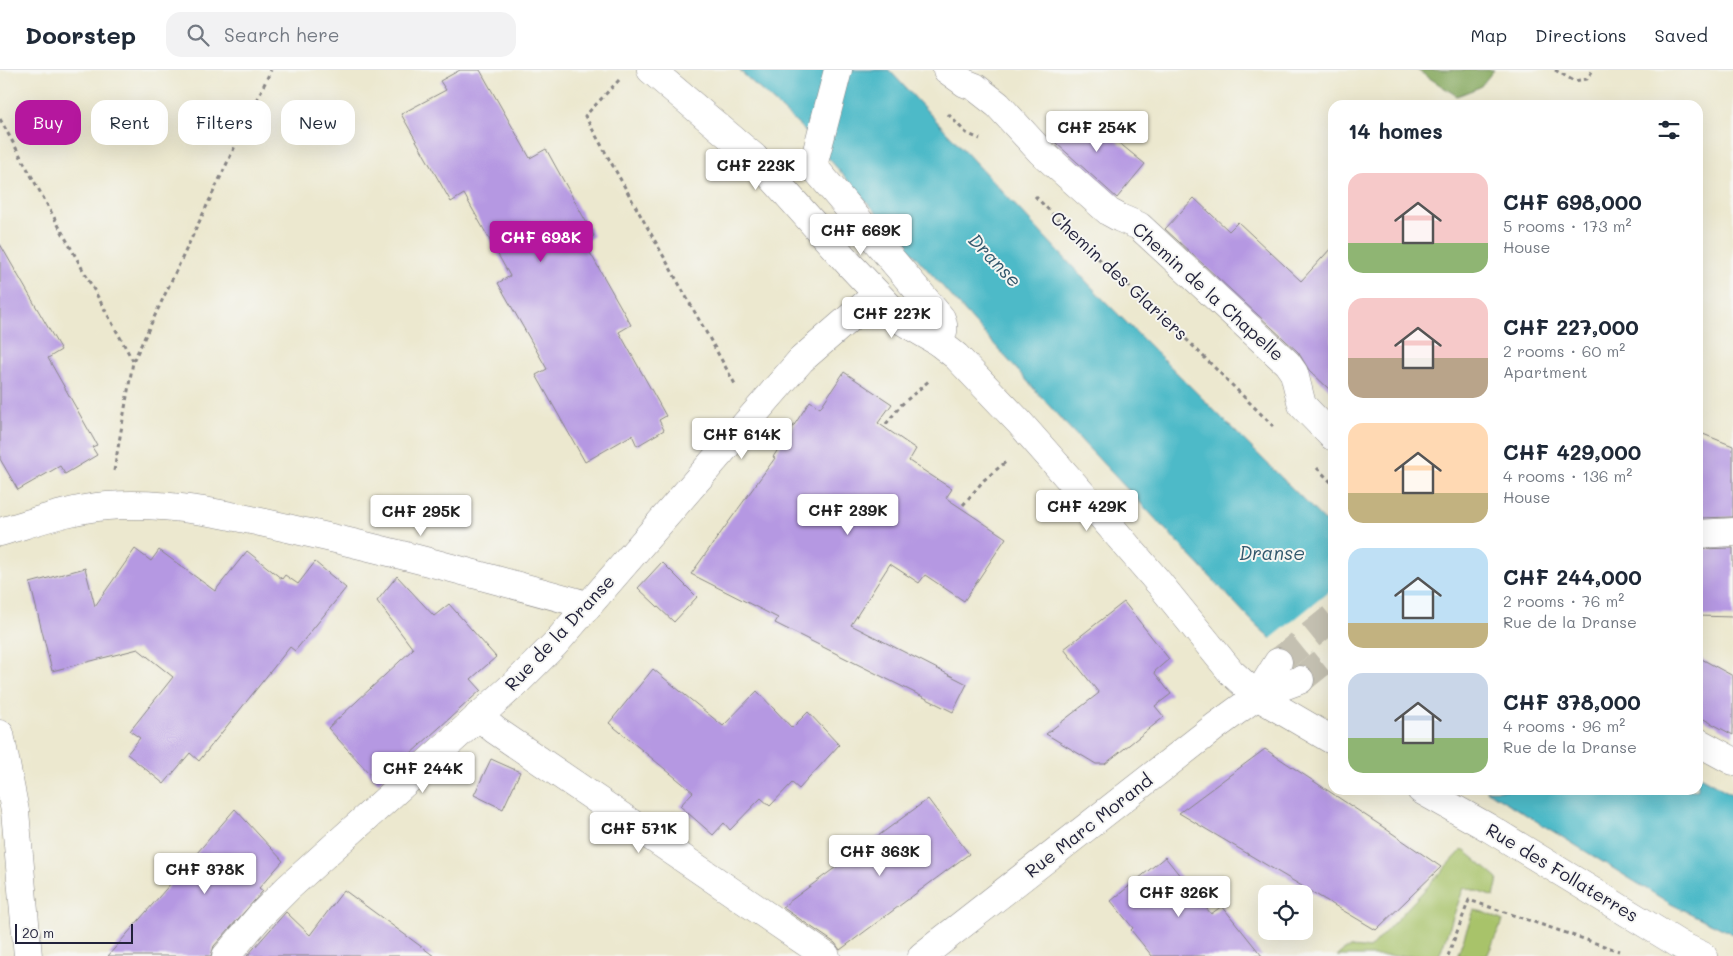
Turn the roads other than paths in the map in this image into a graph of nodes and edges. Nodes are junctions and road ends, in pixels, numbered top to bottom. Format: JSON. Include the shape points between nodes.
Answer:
{"nodes":[{"id":1,"x":651,"y":70,"type":"edge"},
{"id":2,"x":838,"y":70,"type":"edge"},
{"id":3,"x":947,"y":70,"type":"edge"},
{"id":4,"x":877,"y":294,"type":"junction"},
{"id":5,"x":938,"y":342,"type":"junction"},
{"id":6,"x":1328,"y":432,"type":"edge"},
{"id":7,"x":0,"y":532,"type":"edge"},
{"id":8,"x":1733,"y":532,"type":"edge"},
{"id":9,"x":1703,"y":534,"type":"edge"},
{"id":10,"x":587,"y":605,"type":"junction"},
{"id":11,"x":1278,"y":662,"type":"tunnel mouth"},
{"id":12,"x":1300,"y":680,"type":"tunnel mouth"},
{"id":13,"x":1257,"y":696,"type":"junction"},
{"id":14,"x":478,"y":716,"type":"junction"},
{"id":15,"x":0,"y":734,"type":"edge"},
{"id":16,"x":1328,"y":738,"type":"edge"},
{"id":17,"x":1703,"y":745,"type":"edge"},
{"id":18,"x":1733,"y":761,"type":"edge"},
{"id":19,"x":1430,"y":795,"type":"edge"},
{"id":20,"x":28,"y":956,"type":"edge"},
{"id":21,"x":226,"y":956,"type":"edge"},
{"id":22,"x":826,"y":956,"type":"edge"},
{"id":23,"x":922,"y":956,"type":"edge"},
{"id":24,"x":1702,"y":956,"type":"edge"}],
"edges":[{"from":1,"to":4,"type":"street","via":[[754,158]]},
{"from":2,"to":5,"type":"street","via":[[813,166],[941,318],[944,333]]},
{"from":3,"to":6,"type":"street","name":"Chemin de la Chapelle","via":[[988,97],[1048,158],[1109,212],[1139,226],[1287,363],[1294,372],[1302,405]]},
{"from":4,"to":5,"type":"street","via":[[904,322]]},
{"from":4,"to":10,"type":"street","name":"Rue de la Dranse","via":[[801,360]]},
{"from":5,"to":13,"type":"street","via":[[956,356],[1018,422],[1159,583],[1231,672]]},
{"from":7,"to":10,"type":"street","via":[[72,511],[108,506],[177,506],[389,550]]},
{"from":8,"to":9,"type":"street"},
{"from":10,"to":14,"type":"street","name":"Rue de la Dranse","via":[[555,644]]},
{"from":11,"to":13,"type":"street"},
{"from":12,"to":13,"type":"street"},
{"from":13,"to":16,"type":"street"},
{"from":13,"to":23,"type":"street","name":"Rue Marc Morand"},
{"from":14,"to":21,"type":"street","name":"Rue de la Dranse","via":[[288,888]]},
{"from":14,"to":22,"type":"street"},
{"from":15,"to":20,"type":"street","via":[[15,811]]},
{"from":17,"to":18,"type":"street"},
{"from":19,"to":24,"type":"street","name":"Rue des Follaterres"}]}
